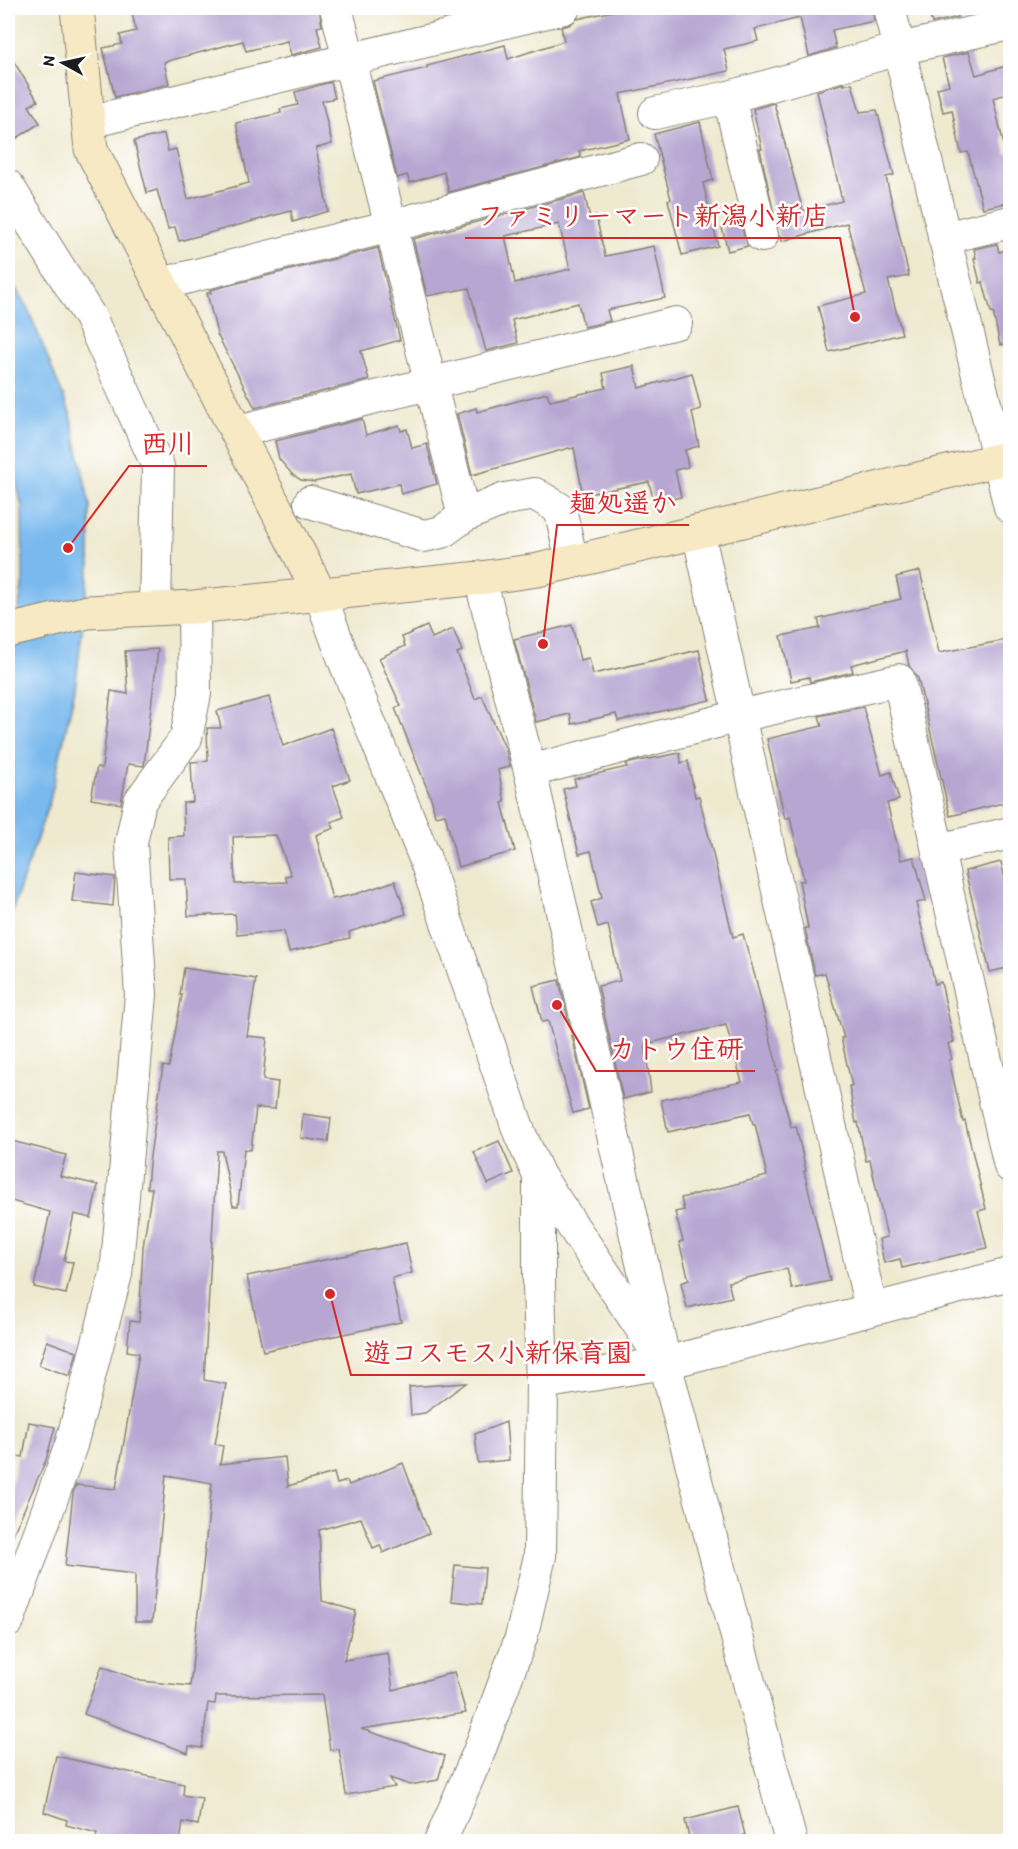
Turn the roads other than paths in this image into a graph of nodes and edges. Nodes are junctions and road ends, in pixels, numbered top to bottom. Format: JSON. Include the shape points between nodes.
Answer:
{"nodes":[{"id":1,"x":77,"y":8,"type":"edge"},
{"id":2,"x":336,"y":8,"type":"edge"},
{"id":3,"x":564,"y":8,"type":"edge"},
{"id":4,"x":889,"y":8,"type":"edge"},
{"id":5,"x":1011,"y":24,"type":"edge"},
{"id":6,"x":899,"y":49,"type":"junction"},
{"id":7,"x":349,"y":59,"type":"junction"},
{"id":8,"x":729,"y":97,"type":"junction"},
{"id":9,"x":655,"y":113,"type":"dead end"},
{"id":10,"x":89,"y":122,"type":"junction"},
{"id":11,"x":641,"y":159,"type":"dead end"},
{"id":12,"x":8,"y":186,"type":"edge"},
{"id":13,"x":1011,"y":222,"type":"edge"},
{"id":14,"x":391,"y":226,"type":"junction"},
{"id":15,"x":762,"y":236,"type":"dead end"},
{"id":16,"x":944,"y":238,"type":"junction"},
{"id":17,"x":161,"y":284,"type":"junction"},
{"id":18,"x":676,"y":322,"type":"dead end"},
{"id":19,"x":430,"y":383,"type":"junction"},
{"id":20,"x":238,"y":431,"type":"junction"},
{"id":21,"x":1004,"y":458,"type":"edge"},
{"id":22,"x":310,"y":502,"type":"dead end"},
{"id":23,"x":1011,"y":507,"type":"edge"},
{"id":24,"x":464,"y":516,"type":"junction"},
{"id":25,"x":698,"y":531,"type":"junction"},
{"id":26,"x":572,"y":562,"type":"junction"},
{"id":27,"x":480,"y":578,"type":"junction"},
{"id":28,"x":320,"y":594,"type":"junction"},
{"id":29,"x":194,"y":607,"type":"junction"},
{"id":30,"x":155,"y":609,"type":"junction"},
{"id":31,"x":8,"y":631,"type":"edge"},
{"id":32,"x":739,"y":716,"type":"junction"},
{"id":33,"x":530,"y":771,"type":"junction"},
{"id":34,"x":1011,"y":833,"type":"edge"},
{"id":35,"x":938,"y":850,"type":"junction"},
{"id":36,"x":1011,"y":1166,"type":"edge"},
{"id":37,"x":539,"y":1176,"type":"junction"},
{"id":38,"x":1011,"y":1274,"type":"edge"},
{"id":39,"x":871,"y":1309,"type":"junction"},
{"id":40,"x":665,"y":1363,"type":"junction"},
{"id":41,"x":542,"y":1383,"type":"junction"},
{"id":42,"x":8,"y":1621,"type":"edge"},
{"id":43,"x":440,"y":1842,"type":"edge"},
{"id":44,"x":791,"y":1842,"type":"edge"}],
"edges":[{"from":1,"to":10,"type":"street"},
{"from":2,"to":7,"type":"street"},
{"from":3,"to":7,"type":"street"},
{"from":4,"to":6,"type":"street"},
{"from":5,"to":6,"type":"street"},
{"from":6,"to":8,"type":"street"},
{"from":6,"to":16,"type":"street"},
{"from":7,"to":10,"type":"street"},
{"from":7,"to":14,"type":"street"},
{"from":8,"to":9,"type":"street"},
{"from":8,"to":15,"type":"street"},
{"from":10,"to":17,"type":"street","via":[[92,149]]},
{"from":11,"to":14,"type":"street"},
{"from":12,"to":30,"type":"street","via":[[90,317],[158,466]]},
{"from":13,"to":16,"type":"street"},
{"from":14,"to":17,"type":"street"},
{"from":14,"to":19,"type":"street"},
{"from":16,"to":21,"type":"street"},
{"from":17,"to":20,"type":"street"},
{"from":18,"to":19,"type":"street"},
{"from":19,"to":20,"type":"street"},
{"from":19,"to":24,"type":"street"},
{"from":20,"to":28,"type":"street"},
{"from":21,"to":23,"type":"street"},
{"from":21,"to":25,"type":"street"},
{"from":22,"to":24,"type":"street","via":[[424,536],[442,532]]},
{"from":24,"to":26,"type":"street","via":[[505,499],[535,494],[560,509]]},
{"from":25,"to":26,"type":"street"},
{"from":25,"to":32,"type":"street"},
{"from":26,"to":27,"type":"street"},
{"from":27,"to":28,"type":"street"},
{"from":27,"to":33,"type":"street"},
{"from":28,"to":29,"type":"street"},
{"from":28,"to":37,"type":"street","via":[[424,856],[520,1134]]},
{"from":29,"to":30,"type":"street"},
{"from":29,"to":42,"type":"street","via":[[195,694],[186,738],[140,801],[131,843],[141,995],[116,1274],[71,1445]]},
{"from":30,"to":31,"type":"street","via":[[88,612]]},
{"from":32,"to":33,"type":"street"},
{"from":32,"to":35,"type":"street","via":[[899,680]]},
{"from":32,"to":39,"type":"street"},
{"from":33,"to":40,"type":"street"},
{"from":34,"to":35,"type":"street"},
{"from":35,"to":36,"type":"street"},
{"from":37,"to":40,"type":"street"},
{"from":37,"to":41,"type":"street"},
{"from":38,"to":39,"type":"street"},
{"from":39,"to":40,"type":"street"},
{"from":40,"to":41,"type":"street"},
{"from":40,"to":44,"type":"street"},
{"from":41,"to":43,"type":"street","via":[[540,1556],[521,1638]]}]}
